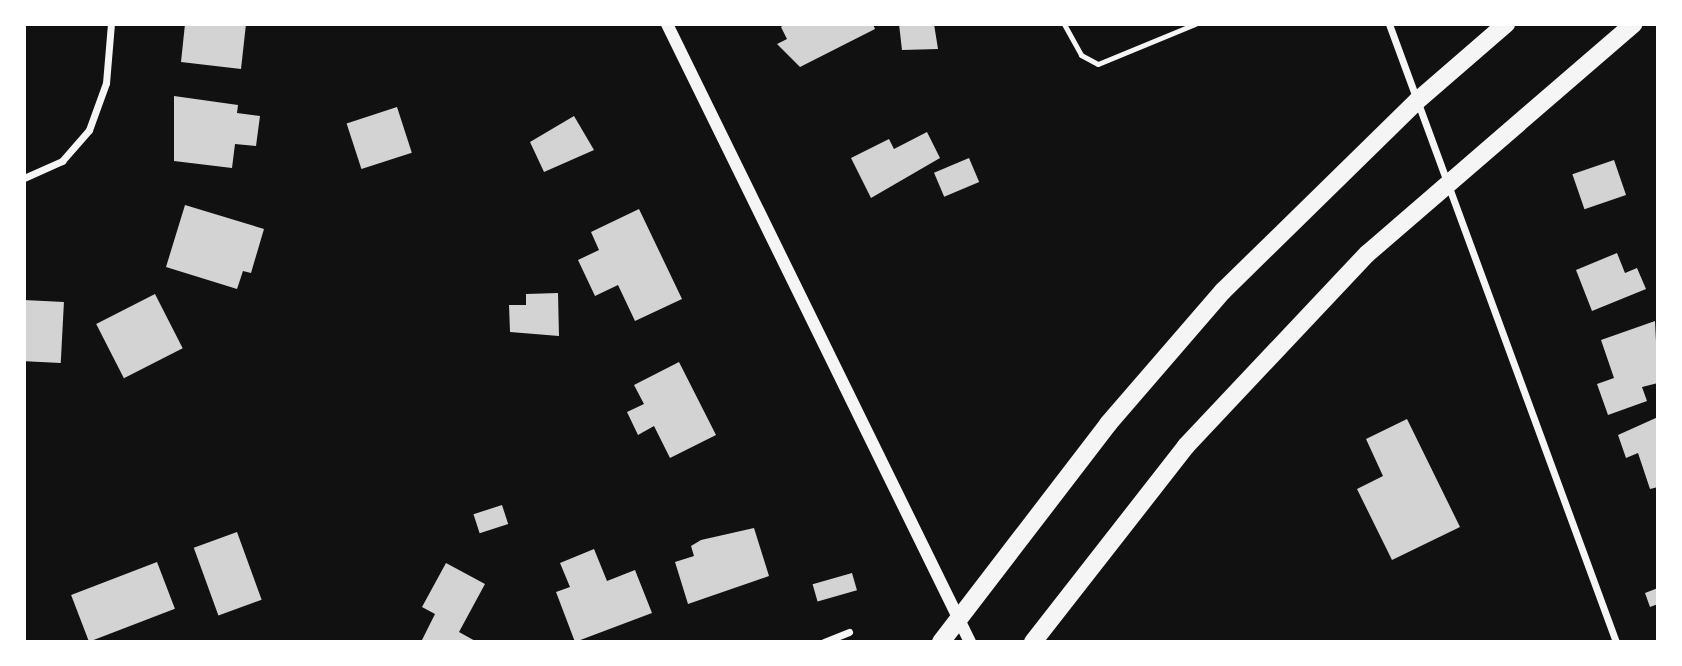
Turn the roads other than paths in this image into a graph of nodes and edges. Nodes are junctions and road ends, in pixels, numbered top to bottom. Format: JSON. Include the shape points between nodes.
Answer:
{"nodes":[{"id":1,"x":111,"y":24,"type":"edge"},
{"id":2,"x":667,"y":24,"type":"edge"},
{"id":3,"x":1064,"y":24,"type":"edge"},
{"id":4,"x":1195,"y":24,"type":"edge"},
{"id":5,"x":1389,"y":24,"type":"edge"},
{"id":6,"x":1506,"y":24,"type":"edge"},
{"id":7,"x":1633,"y":24,"type":"edge"},
{"id":8,"x":1417,"y":101,"type":"junction"},
{"id":9,"x":24,"y":178,"type":"edge"},
{"id":10,"x":1447,"y":179,"type":"junction"},
{"id":11,"x":959,"y":618,"type":"junction"},
{"id":12,"x":849,"y":632,"type":"dead end"},
{"id":13,"x":824,"y":642,"type":"edge"},
{"id":14,"x":941,"y":642,"type":"edge"},
{"id":15,"x":970,"y":642,"type":"edge"},
{"id":16,"x":1033,"y":642,"type":"edge"},
{"id":17,"x":1616,"y":642,"type":"edge"}],
"edges":[{"from":1,"to":9,"type":"street","via":[[106,83],[89,130],[62,161]]},
{"from":2,"to":11,"type":"street"},
{"from":3,"to":4,"type":"lane","via":[[1081,55],[1098,64]]},
{"from":5,"to":8,"type":"street"},
{"from":6,"to":8,"type":"main road"},
{"from":7,"to":10,"type":"main road"},
{"from":8,"to":10,"type":"street"},
{"from":8,"to":11,"type":"main road","via":[[1172,347]]},
{"from":10,"to":16,"type":"main road","via":[[1246,379]]},
{"from":10,"to":17,"type":"street"},
{"from":11,"to":14,"type":"main road"},
{"from":11,"to":15,"type":"street"},
{"from":12,"to":13,"type":"street"}]}
